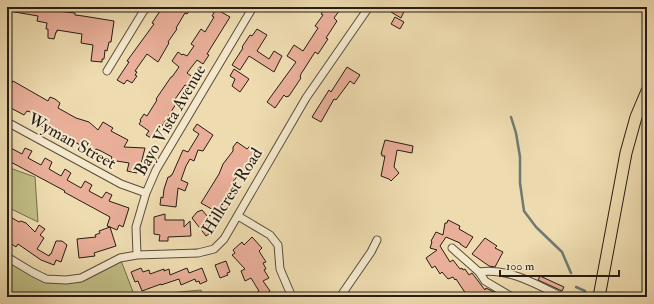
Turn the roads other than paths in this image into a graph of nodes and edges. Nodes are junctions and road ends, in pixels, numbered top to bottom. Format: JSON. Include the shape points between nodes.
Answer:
{"nodes":[{"id":1,"x":135,"y":7,"type":"edge"},
{"id":2,"x":253,"y":7,"type":"edge"},
{"id":3,"x":369,"y":7,"type":"edge"},
{"id":4,"x":146,"y":8,"type":"edge"},
{"id":5,"x":107,"y":71,"type":"dead end"},
{"id":6,"x":647,"y":91,"type":"edge"},
{"id":7,"x":7,"y":122,"type":"edge"},
{"id":8,"x":146,"y":193,"type":"junction"},
{"id":9,"x":238,"y":216,"type":"junction"},
{"id":10,"x":377,"y":240,"type":"dead end"},
{"id":11,"x":452,"y":248,"type":"dead end"},
{"id":12,"x":137,"y":255,"type":"junction"},
{"id":13,"x":7,"y":257,"type":"edge"},
{"id":14,"x":479,"y":272,"type":"junction"},
{"id":15,"x":292,"y":297,"type":"edge"},
{"id":16,"x":340,"y":297,"type":"edge"},
{"id":17,"x":512,"y":297,"type":"edge"},
{"id":18,"x":562,"y":297,"type":"edge"},
{"id":19,"x":599,"y":297,"type":"edge"}],
"edges":[{"from":1,"to":4,"type":"street"},
{"from":2,"to":8,"type":"street","name":"Bayo Vista Avenue","via":[[168,149]]},
{"from":3,"to":9,"type":"street","name":"Hillcrest Road","via":[[306,98]]},
{"from":4,"to":5,"type":"street"},
{"from":6,"to":19,"type":"main road","via":[[636,117],[626,153]]},
{"from":7,"to":8,"type":"street","name":"Wyman Street","via":[[121,184]]},
{"from":8,"to":12,"type":"street","name":"Bayo Vista Avenue","via":[[136,227]]},
{"from":9,"to":12,"type":"street","name":"Hillcrest Road","via":[[224,239],[214,249],[198,253]]},
{"from":9,"to":15,"type":"street","via":[[270,235],[278,245],[280,269]]},
{"from":10,"to":16,"type":"street"},
{"from":11,"to":14,"type":"street"},
{"from":12,"to":13,"type":"street","name":"Hillcrest Road","via":[[120,258],[81,278],[66,280],[46,279]]},
{"from":14,"to":17,"type":"street","via":[[485,281]]},
{"from":14,"to":18,"type":"street","via":[[486,270],[511,275]]}]}
